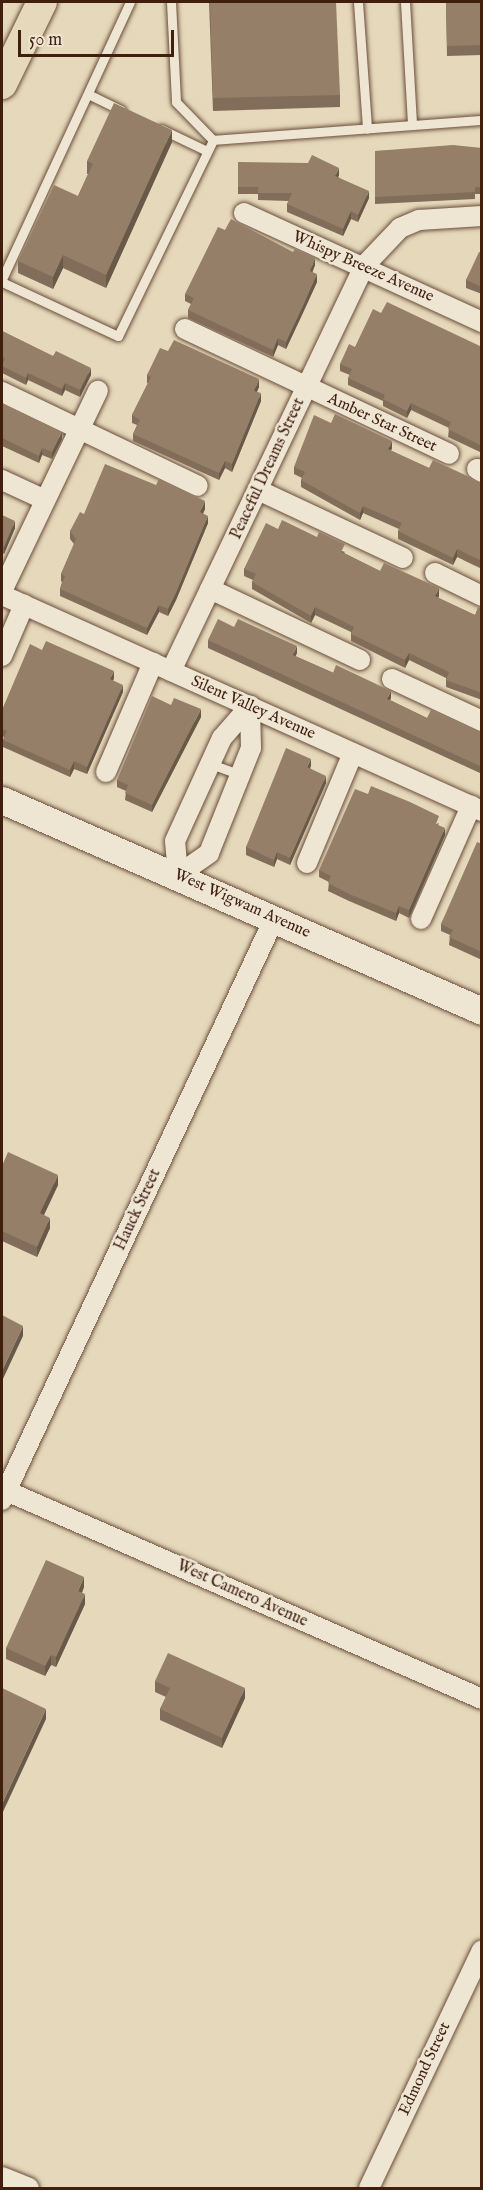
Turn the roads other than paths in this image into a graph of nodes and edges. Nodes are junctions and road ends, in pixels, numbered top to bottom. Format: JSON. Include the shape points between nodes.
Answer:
{"nodes":[{"id":1,"x":42,"y":2,"type":"edge"},
{"id":2,"x":130,"y":2,"type":"edge"},
{"id":3,"x":171,"y":2,"type":"edge"},
{"id":4,"x":358,"y":2,"type":"edge"},
{"id":5,"x":405,"y":2,"type":"edge"},
{"id":6,"x":2,"y":84,"type":"edge"},
{"id":7,"x":88,"y":94,"type":"junction"},
{"id":8,"x":128,"y":113,"type":"edge"},
{"id":9,"x":482,"y":120,"type":"edge"},
{"id":10,"x":148,"y":122,"type":"edge"},
{"id":11,"x":412,"y":126,"type":"junction"},
{"id":12,"x":367,"y":129,"type":"junction"},
{"id":13,"x":213,"y":140,"type":"junction"},
{"id":14,"x":207,"y":151,"type":"junction"},
{"id":15,"x":244,"y":213,"type":"dead end"},
{"id":16,"x":482,"y":216,"type":"edge"},
{"id":17,"x":364,"y":266,"type":"junction"},
{"id":18,"x":2,"y":281,"type":"edge"},
{"id":19,"x":482,"y":322,"type":"edge"},
{"id":20,"x":185,"y":329,"type":"dead end"},
{"id":21,"x":306,"y":387,"type":"junction"},
{"id":22,"x":98,"y":391,"type":"dead end"},
{"id":23,"x":2,"y":392,"type":"edge"},
{"id":24,"x":79,"y":429,"type":"junction"},
{"id":25,"x":449,"y":454,"type":"dead end"},
{"id":26,"x":2,"y":480,"type":"edge"},
{"id":27,"x":198,"y":486,"type":"dead end"},
{"id":28,"x":258,"y":490,"type":"junction"},
{"id":29,"x":45,"y":500,"type":"junction"},
{"id":30,"x":403,"y":558,"type":"dead end"},
{"id":31,"x":435,"y":573,"type":"dead end"},
{"id":32,"x":210,"y":589,"type":"junction"},
{"id":33,"x":2,"y":593,"type":"edge"},
{"id":34,"x":482,"y":596,"type":"edge"},
{"id":35,"x":24,"y":605,"type":"junction"},
{"id":36,"x":2,"y":656,"type":"edge"},
{"id":37,"x":360,"y":660,"type":"dead end"},
{"id":38,"x":153,"y":663,"type":"junction"},
{"id":39,"x":171,"y":671,"type":"junction"},
{"id":40,"x":392,"y":679,"type":"dead end"},
{"id":41,"x":250,"y":706,"type":"junction"},
{"id":42,"x":482,"y":721,"type":"edge"},
{"id":43,"x":353,"y":753,"type":"junction"},
{"id":44,"x":211,"y":764,"type":"junction"},
{"id":45,"x":106,"y":772,"type":"dead end"},
{"id":46,"x":241,"y":776,"type":"junction"},
{"id":47,"x":2,"y":800,"type":"edge"},
{"id":48,"x":476,"y":808,"type":"edge"},
{"id":49,"x":307,"y":863,"type":"dead end"},
{"id":50,"x":178,"y":875,"type":"junction"},
{"id":51,"x":274,"y":919,"type":"junction"},
{"id":52,"x":421,"y":919,"type":"dead end"},
{"id":53,"x":482,"y":1011,"type":"edge"},
{"id":54,"x":3,"y":1493,"type":"edge"},
{"id":55,"x":482,"y":1699,"type":"edge"},
{"id":56,"x":482,"y":1950,"type":"edge"},
{"id":57,"x":2,"y":2176,"type":"edge"},
{"id":58,"x":29,"y":2188,"type":"edge"},
{"id":59,"x":369,"y":2188,"type":"edge"}],
"edges":[{"from":1,"to":6,"type":"main road"},
{"from":2,"to":7,"type":"lane"},
{"from":3,"to":13,"type":"lane","via":[[176,102]]},
{"from":4,"to":12,"type":"lane"},
{"from":5,"to":11,"type":"lane"},
{"from":7,"to":8,"type":"lane"},
{"from":7,"to":18,"type":"lane"},
{"from":9,"to":11,"type":"lane"},
{"from":10,"to":14,"type":"lane"},
{"from":11,"to":12,"type":"lane"},
{"from":12,"to":13,"type":"lane"},
{"from":13,"to":14,"type":"lane"},
{"from":14,"to":18,"type":"lane","via":[[118,336]]},
{"from":15,"to":17,"type":"street","name":"Whispy Breeze Avenue"},
{"from":16,"to":17,"type":"street","name":"Peaceful Dreams Street","via":[[418,220],[400,228]]},
{"from":17,"to":19,"type":"street","name":"Whispy Breeze Avenue"},
{"from":17,"to":21,"type":"street","name":"Peaceful Dreams Street"},
{"from":20,"to":21,"type":"street","name":"Amber Star Street"},
{"from":21,"to":25,"type":"street","name":"Amber Star Street"},
{"from":21,"to":28,"type":"street","name":"Peaceful Dreams Street"},
{"from":22,"to":24,"type":"street"},
{"from":23,"to":24,"type":"street"},
{"from":24,"to":27,"type":"street"},
{"from":24,"to":29,"type":"street"},
{"from":26,"to":29,"type":"street"},
{"from":28,"to":30,"type":"street"},
{"from":28,"to":32,"type":"street","name":"Peaceful Dreams Street"},
{"from":29,"to":33,"type":"street"},
{"from":31,"to":34,"type":"street"},
{"from":32,"to":37,"type":"street"},
{"from":32,"to":39,"type":"street","name":"Peaceful Dreams Street"},
{"from":33,"to":35,"type":"street","name":"Silent Valley Avenue"},
{"from":35,"to":36,"type":"street"},
{"from":35,"to":38,"type":"street","name":"Silent Valley Avenue"},
{"from":38,"to":39,"type":"street","name":"Silent Valley Avenue"},
{"from":38,"to":45,"type":"street"},
{"from":39,"to":41,"type":"street","name":"Silent Valley Avenue"},
{"from":40,"to":42,"type":"street"},
{"from":41,"to":43,"type":"street","name":"Silent Valley Avenue"},
{"from":41,"to":44,"type":"street","via":[[222,738]]},
{"from":41,"to":46,"type":"street","via":[[251,748]]},
{"from":43,"to":48,"type":"street","name":"Silent Valley Avenue"},
{"from":43,"to":49,"type":"street"},
{"from":44,"to":46,"type":"lane"},
{"from":44,"to":50,"type":"street","via":[[175,841]]},
{"from":46,"to":50,"type":"street","via":[[209,853]]},
{"from":47,"to":50,"type":"street","name":"West Wigwam Avenue"},
{"from":48,"to":52,"type":"street","name":"Silent Valley Avenue"},
{"from":50,"to":51,"type":"street","name":"West Wigwam Avenue"},
{"from":51,"to":53,"type":"street","name":"West Wigwam Avenue"},
{"from":51,"to":54,"type":"street","name":"Hauck Street"},
{"from":54,"to":55,"type":"street","name":"West Camero Avenue"},
{"from":56,"to":59,"type":"street","name":"Edmond Street"},
{"from":57,"to":58,"type":"street"}]}
